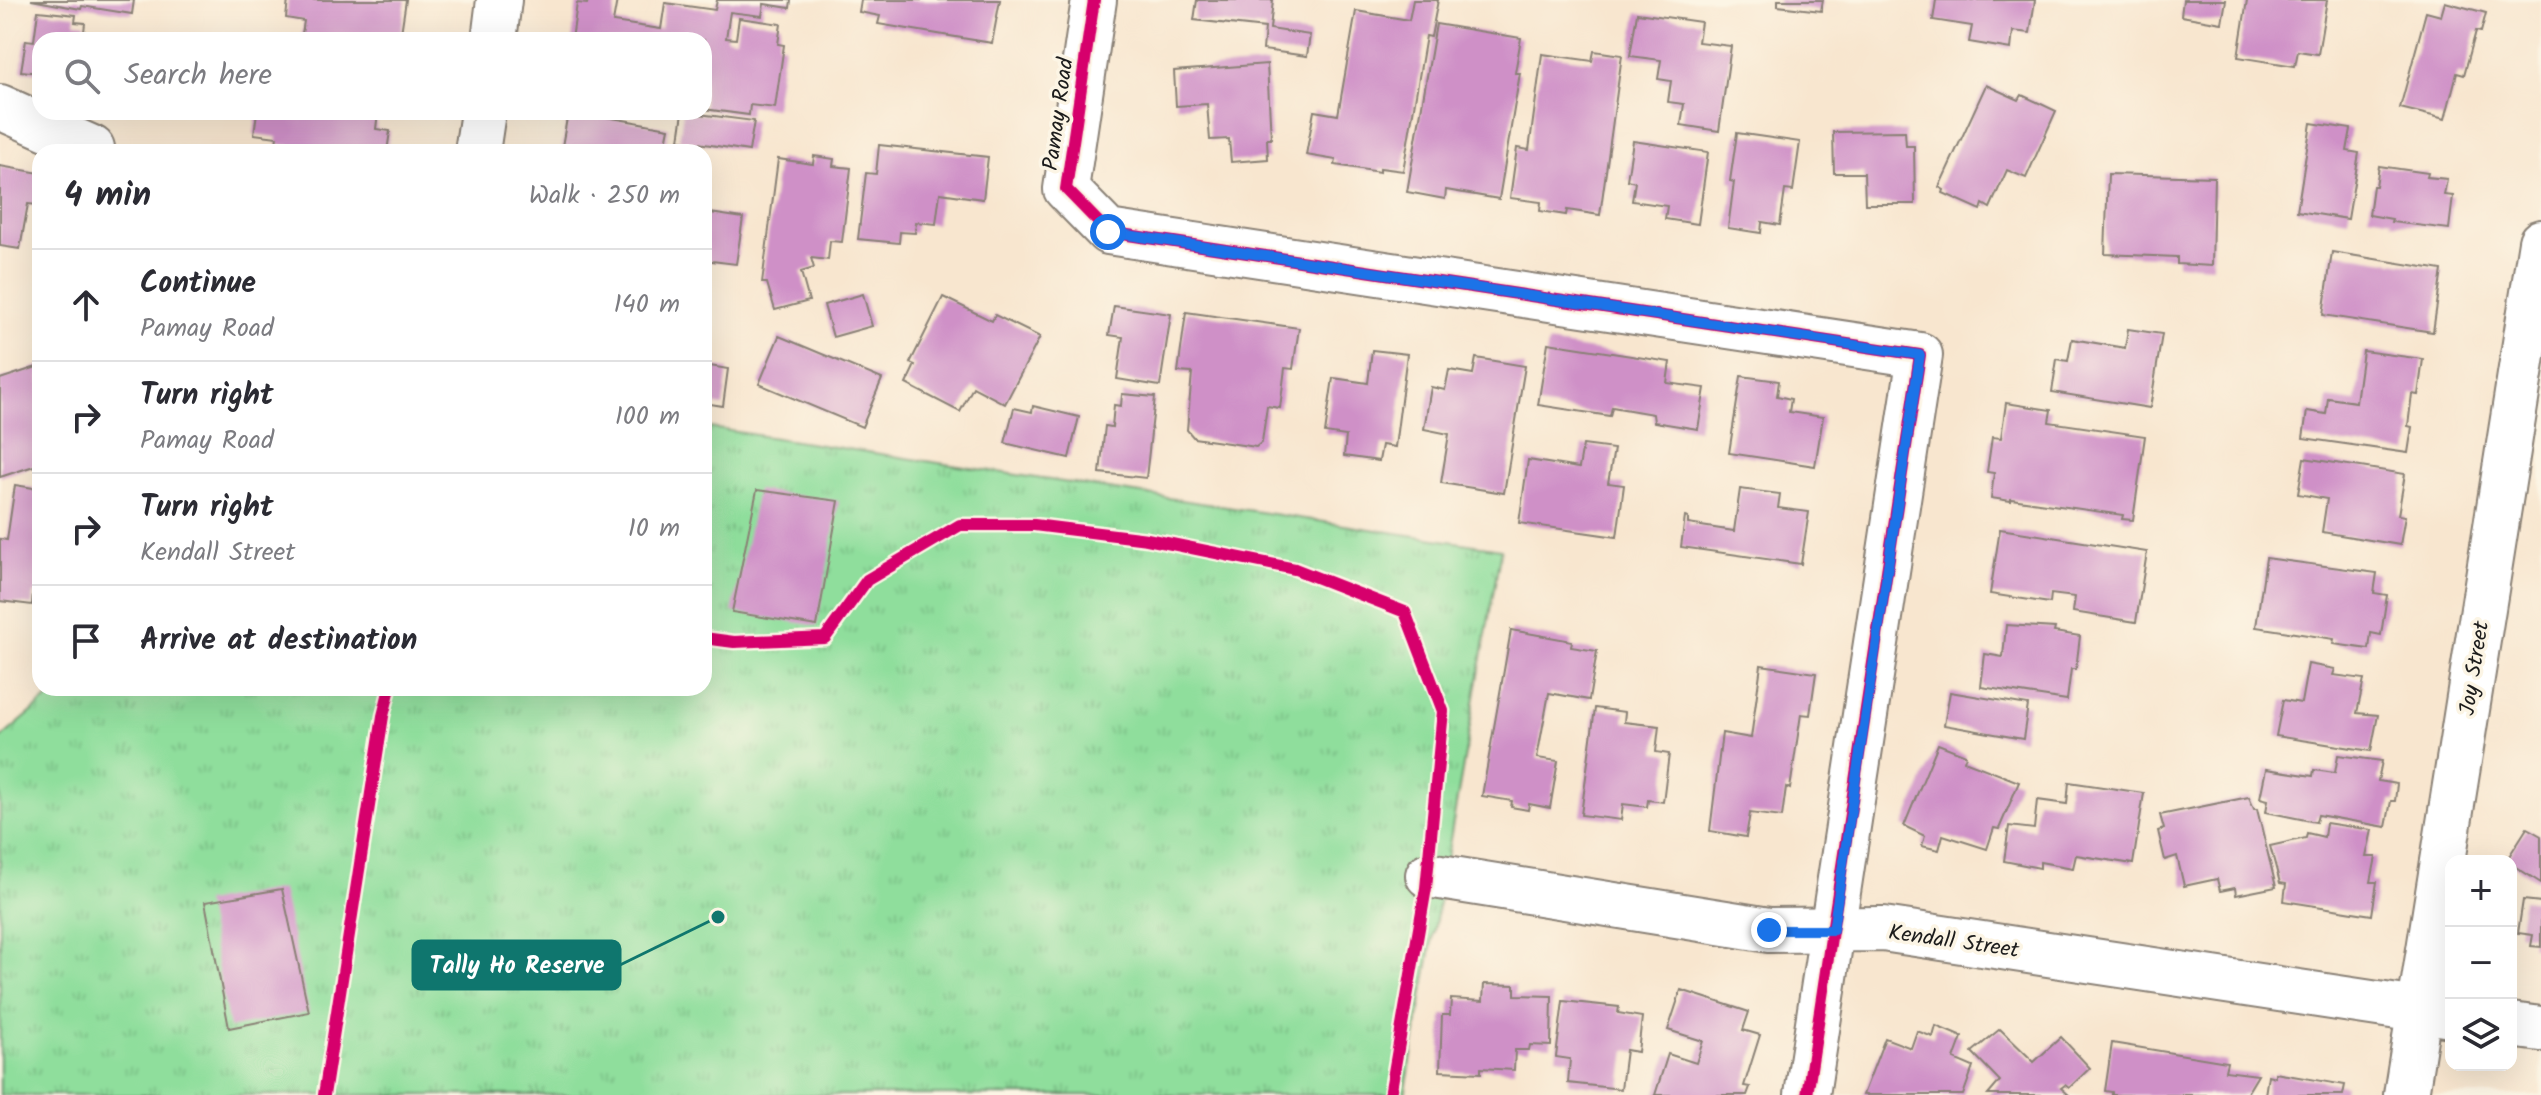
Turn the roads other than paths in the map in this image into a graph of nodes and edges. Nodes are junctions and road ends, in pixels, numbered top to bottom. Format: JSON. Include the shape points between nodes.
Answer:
{"nodes":[{"id":1,"x":499,"y":0,"type":"edge"},
{"id":2,"x":1094,"y":0,"type":"edge"},
{"id":3,"x":495,"y":32,"type":"edge"},
{"id":4,"x":0,"y":107,"type":"edge"},
{"id":5,"x":482,"y":120,"type":"edge"},
{"id":6,"x":83,"y":144,"type":"edge"},
{"id":7,"x":478,"y":144,"type":"edge"},
{"id":8,"x":2541,"y":242,"type":"edge"},
{"id":9,"x":1442,"y":877,"type":"dead end"},
{"id":10,"x":1833,"y":930,"type":"junction"},
{"id":11,"x":2435,"y":1013,"type":"edge"},
{"id":12,"x":2517,"y":1026,"type":"edge"},
{"id":13,"x":2541,"y":1029,"type":"edge"},
{"id":14,"x":1807,"y":1095,"type":"edge"},
{"id":15,"x":2406,"y":1095,"type":"edge"}],
"edges":[{"from":1,"to":3,"type":"street"},
{"from":2,"to":10,"type":"street","name":"Pamay Road","via":[[1066,189],[1108,232],[1920,355]]},
{"from":4,"to":6,"type":"street"},
{"from":5,"to":7,"type":"street"},
{"from":8,"to":11,"type":"street","name":"Joy Street"},
{"from":9,"to":10,"type":"street","name":"Kendall Street","via":[[1769,930]]},
{"from":10,"to":11,"type":"street","name":"Kendall Street","via":[[1883,929]]},
{"from":10,"to":14,"type":"street","name":"Pamay Road"},
{"from":11,"to":15,"type":"street","name":"Joy Street"},
{"from":12,"to":13,"type":"street"}]}
